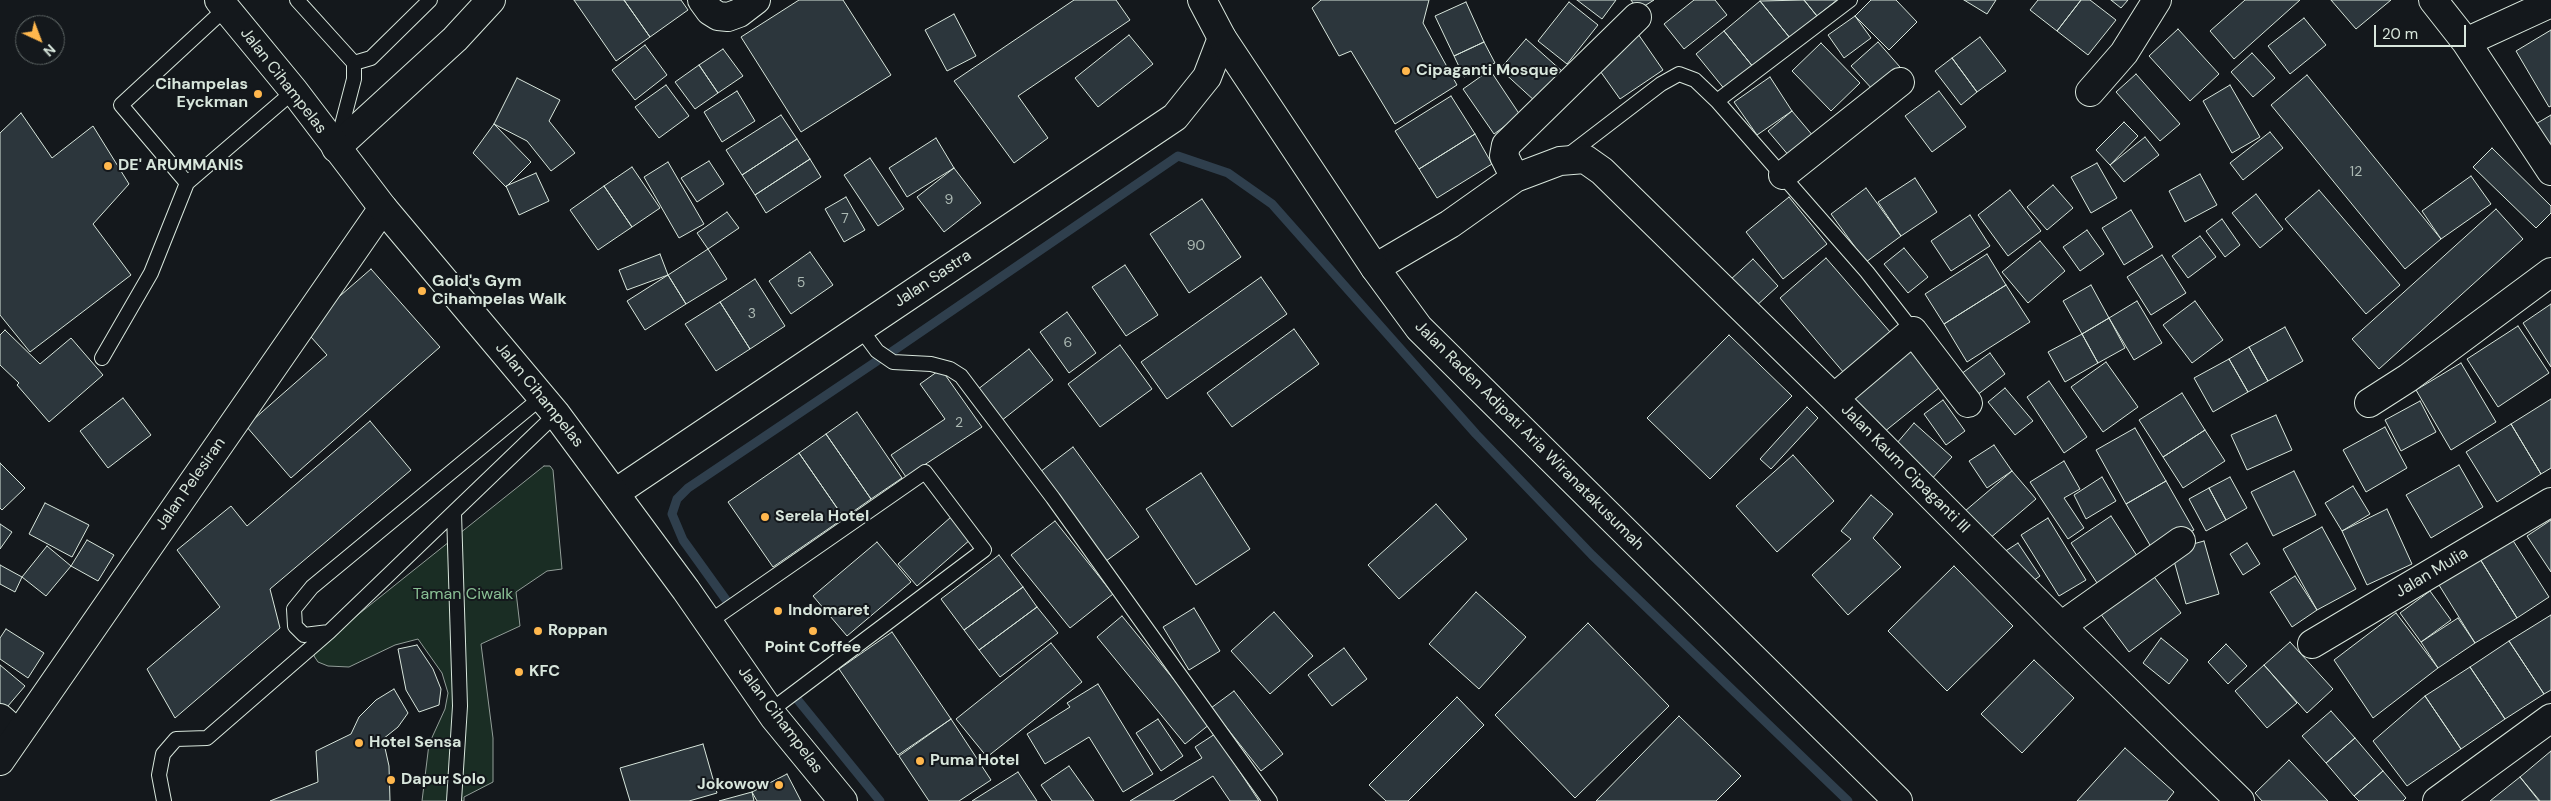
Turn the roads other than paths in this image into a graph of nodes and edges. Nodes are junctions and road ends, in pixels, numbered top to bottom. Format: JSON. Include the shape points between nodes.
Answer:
{"nodes":[{"id":1,"x":297,"y":0,"type":"edge"},
{"id":2,"x":430,"y":0,"type":"edge"},
{"id":3,"x":491,"y":0,"type":"edge"},
{"id":4,"x":702,"y":0,"type":"edge"},
{"id":5,"x":756,"y":0,"type":"edge"},
{"id":6,"x":1202,"y":0,"type":"edge"},
{"id":7,"x":1850,"y":0,"type":"edge"},
{"id":8,"x":2157,"y":0,"type":"edge"},
{"id":9,"x":2434,"y":0,"type":"edge"},
{"id":10,"x":2551,"y":3,"type":"edge"},
{"id":11,"x":223,"y":4,"type":"edge"},
{"id":12,"x":1637,"y":17,"type":"dead end"},
{"id":13,"x":1222,"y":38,"type":"junction"},
{"id":14,"x":2466,"y":42,"type":"junction"},
{"id":15,"x":354,"y":63,"type":"junction"},
{"id":16,"x":1900,"y":82,"type":"dead end"},
{"id":17,"x":294,"y":91,"type":"junction"},
{"id":18,"x":2090,"y":92,"type":"dead end"},
{"id":19,"x":1717,"y":102,"type":"junction"},
{"id":20,"x":336,"y":148,"type":"junction"},
{"id":21,"x":1560,"y":161,"type":"junction"},
{"id":22,"x":2551,"y":171,"type":"edge"},
{"id":23,"x":1783,"y":175,"type":"junction"},
{"id":24,"x":1515,"y":178,"type":"junction"},
{"id":25,"x":187,"y":183,"type":"junction"},
{"id":26,"x":383,"y":208,"type":"junction"},
{"id":27,"x":1375,"y":268,"type":"junction"},
{"id":28,"x":2551,"y":272,"type":"edge"},
{"id":29,"x":860,"y":328,"type":"junction"},
{"id":30,"x":1914,"y":331,"type":"junction"},
{"id":31,"x":102,"y":358,"type":"dead end"},
{"id":32,"x":1834,"y":398,"type":"junction"},
{"id":33,"x":1968,"y":403,"type":"dead end"},
{"id":34,"x":2369,"y":403,"type":"dead end"},
{"id":35,"x":549,"y":406,"type":"junction"},
{"id":36,"x":615,"y":493,"type":"junction"},
{"id":37,"x":2551,"y":502,"type":"edge"},
{"id":38,"x":454,"y":513,"type":"junction"},
{"id":39,"x":2180,"y":541,"type":"dead end"},
{"id":40,"x":709,"y":622,"type":"junction"},
{"id":41,"x":2062,"y":626,"type":"junction"},
{"id":42,"x":328,"y":632,"type":"junction"},
{"id":43,"x":2312,"y":644,"type":"dead end"},
{"id":44,"x":770,"y":711,"type":"junction"},
{"id":45,"x":2551,"y":718,"type":"edge"},
{"id":46,"x":9,"y":726,"type":"edge"},
{"id":47,"x":0,"y":761,"type":"edge"},
{"id":48,"x":164,"y":801,"type":"edge"},
{"id":49,"x":454,"y":801,"type":"edge"},
{"id":50,"x":844,"y":801,"type":"edge"},
{"id":51,"x":1270,"y":801,"type":"edge"},
{"id":52,"x":1898,"y":801,"type":"edge"},
{"id":53,"x":2240,"y":801,"type":"edge"},
{"id":54,"x":2436,"y":801,"type":"edge"}],
"edges":[{"from":1,"to":15,"type":"lane"},
{"from":2,"to":15,"type":"lane","via":[[371,58]]},
{"from":3,"to":20,"type":"street","via":[[455,39]]},
{"from":4,"to":5,"type":"street","via":[[710,11],[728,17]]},
{"from":6,"to":13,"type":"street","name":"Jalan Raden Adipati Aria Wiranatakusumah"},
{"from":7,"to":19,"type":"lane"},
{"from":8,"to":18,"type":"street","via":[[2124,53]]},
{"from":9,"to":14,"type":"street"},
{"from":10,"to":14,"type":"street"},
{"from":11,"to":17,"type":"street","name":"Jalan Cihampelas"},
{"from":11,"to":25,"type":"lane","via":[[121,105]]},
{"from":12,"to":24,"type":"street","via":[[1506,145],[1504,156]]},
{"from":13,"to":27,"type":"street","name":"Jalan Raden Adipati Aria Wiranatakusumah"},
{"from":13,"to":29,"type":"street","name":"Jalan Sastra","via":[[1207,77],[1175,117]]},
{"from":14,"to":22,"type":"street"},
{"from":15,"to":20,"type":"lane","via":[[354,79]]},
{"from":16,"to":23,"type":"street"},
{"from":17,"to":20,"type":"street","name":"Jalan Cihampelas"},
{"from":17,"to":25,"type":"lane"},
{"from":19,"to":21,"type":"lane","via":[[1695,80],[1679,74],[1661,84]]},
{"from":19,"to":23,"type":"lane"},
{"from":20,"to":26,"type":"street","name":"Jalan Cihampelas"},
{"from":21,"to":24,"type":"street","name":"Jalan Kaum Cipaganti III"},
{"from":21,"to":32,"type":"street","name":"Jalan Kaum Cipaganti III","via":[[1585,159],[1602,171]]},
{"from":23,"to":30,"type":"lane"},
{"from":24,"to":27,"type":"street","name":"Jalan Kaum Cipaganti III","via":[[1450,224]]},
{"from":25,"to":31,"type":"lane","via":[[151,273]]},
{"from":26,"to":35,"type":"street","name":"Jalan Cihampelas"},
{"from":26,"to":46,"type":"street","name":"Jalan Pelesiran"},
{"from":27,"to":52,"type":"street","name":"Jalan Raden Adipati Aria Wiranatakusumah","via":[[1419,328]]},
{"from":28,"to":34,"type":"street","via":[[2416,373]]},
{"from":29,"to":36,"type":"street","name":"Jalan Sastra"},
{"from":29,"to":51,"type":"lane","via":[[877,351],[893,362],[931,364],[961,376],[1053,498]]},
{"from":30,"to":32,"type":"street"},
{"from":30,"to":33,"type":"street"},
{"from":32,"to":41,"type":"street","name":"Jalan Kaum Cipaganti III"},
{"from":35,"to":36,"type":"street","name":"Jalan Cihampelas"},
{"from":35,"to":38,"type":"lane"},
{"from":35,"to":42,"type":"lane","via":[[312,587],[294,609],[295,626],[304,635]]},
{"from":36,"to":40,"type":"street","name":"Jalan Cihampelas"},
{"from":37,"to":43,"type":"street","name":"Jalan Mulia"},
{"from":38,"to":42,"type":"lane"},
{"from":38,"to":49,"type":"lane","via":[[460,706]]},
{"from":39,"to":41,"type":"street"},
{"from":40,"to":44,"type":"street","name":"Jalan Cihampelas"},
{"from":40,"to":44,"type":"lane","via":[[925,472],[984,550]]},
{"from":41,"to":53,"type":"street","name":"Jalan Kaum Cipaganti III"},
{"from":42,"to":48,"type":"lane","via":[[207,738],[176,739],[163,754],[159,775]]},
{"from":44,"to":50,"type":"street","name":"Jalan Cihampelas"},
{"from":45,"to":54,"type":"street"},
{"from":46,"to":47,"type":"street","name":"Jalan Pelesiran"}]}
